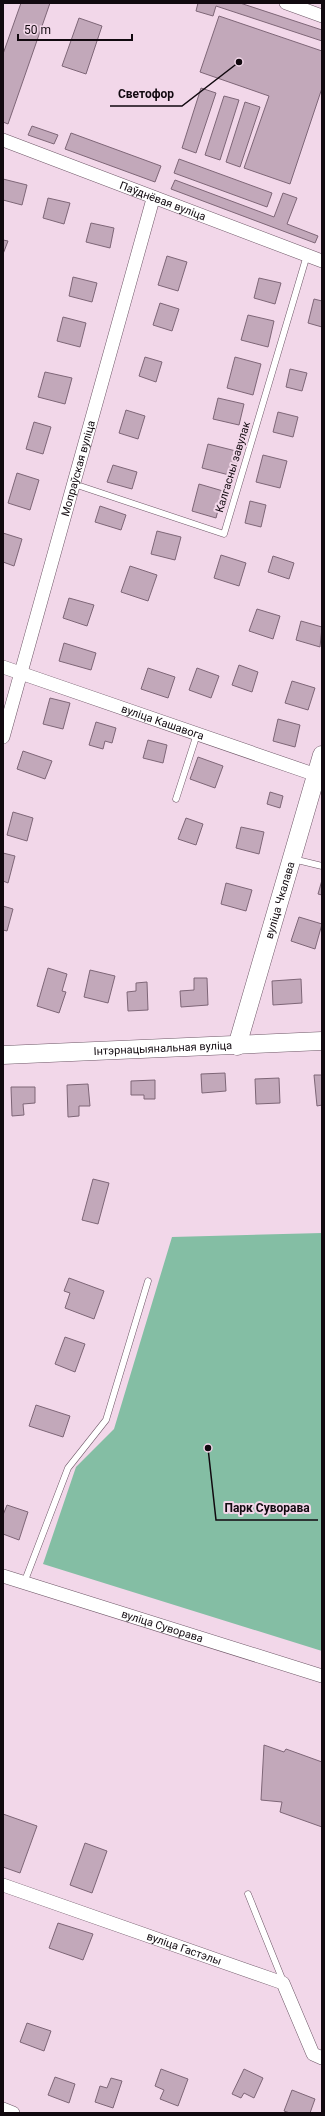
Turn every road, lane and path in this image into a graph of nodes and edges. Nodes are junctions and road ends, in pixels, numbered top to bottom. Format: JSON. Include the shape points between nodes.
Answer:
{"nodes":[{"id":1,"x":286,"y":3,"type":"edge"},
{"id":2,"x":322,"y":16,"type":"edge"},
{"id":3,"x":3,"y":140,"type":"edge"},
{"id":4,"x":153,"y":199,"type":"junction"},
{"id":5,"x":307,"y":255,"type":"junction"},
{"id":6,"x":322,"y":261,"type":"edge"},
{"id":7,"x":74,"y":484,"type":"junction"},
{"id":8,"x":3,"y":667,"type":"edge"},
{"id":9,"x":21,"y":674,"type":"junction"},
{"id":10,"x":197,"y":734,"type":"junction"},
{"id":11,"x":3,"y":737,"type":"edge"},
{"id":12,"x":322,"y":755,"type":"edge"},
{"id":13,"x":319,"y":776,"type":"edge"},
{"id":14,"x":176,"y":799,"type":"dead end"},
{"id":15,"x":291,"y":858,"type":"junction"},
{"id":16,"x":322,"y":866,"type":"edge"},
{"id":17,"x":322,"y":1042,"type":"edge"},
{"id":18,"x":237,"y":1046,"type":"junction"},
{"id":19,"x":3,"y":1055,"type":"edge"},
{"id":20,"x":148,"y":1281,"type":"dead end"},
{"id":21,"x":3,"y":1576,"type":"edge"},
{"id":22,"x":24,"y":1583,"type":"junction"},
{"id":23,"x":322,"y":1676,"type":"edge"},
{"id":24,"x":3,"y":1885,"type":"edge"},
{"id":25,"x":248,"y":1894,"type":"dead end"},
{"id":26,"x":283,"y":1983,"type":"junction"},
{"id":27,"x":322,"y":2058,"type":"edge"},
{"id":28,"x":3,"y":2109,"type":"edge"},
{"id":29,"x":13,"y":2113,"type":"edge"}],
"edges":[{"from":1,"to":2,"type":"street"},
{"from":3,"to":4,"type":"street","name":"Паўднёвая вуліца"},
{"from":4,"to":5,"type":"street","name":"Паўднёвая вуліца"},
{"from":4,"to":7,"type":"street","name":"Мопраўская вуліца"},
{"from":5,"to":6,"type":"street","name":"Паўднёвая вуліца"},
{"from":5,"to":7,"type":"lane","name":"Калгасны завулак","via":[[224,534]]},
{"from":7,"to":9,"type":"street","name":"Мопраўская вуліца"},
{"from":8,"to":9,"type":"street","name":"вуліца Кашавога"},
{"from":9,"to":10,"type":"street","name":"вуліца Кашавога"},
{"from":9,"to":11,"type":"street","name":"Мопраўская вуліца"},
{"from":10,"to":13,"type":"street","name":"вуліца Кашавога"},
{"from":10,"to":14,"type":"lane"},
{"from":12,"to":13,"type":"main road","name":"вуліца Чкалава"},
{"from":13,"to":15,"type":"main road","name":"вуліца Чкалава"},
{"from":15,"to":16,"type":"lane"},
{"from":15,"to":18,"type":"main road","name":"вуліца Чкалава"},
{"from":17,"to":18,"type":"main road","name":"Інтэрнацыянальная вуліца"},
{"from":18,"to":19,"type":"main road","name":"Інтэрнацыянальная вуліца"},
{"from":20,"to":22,"type":"lane","via":[[106,1420],[68,1468]]},
{"from":21,"to":22,"type":"street","name":"вуліца Суворава"},
{"from":22,"to":23,"type":"street","name":"вуліца Суворава"},
{"from":24,"to":26,"type":"street","name":"вуліца Гастэлы"},
{"from":25,"to":26,"type":"lane"},
{"from":26,"to":27,"type":"street","via":[[313,2054]]},
{"from":28,"to":29,"type":"street"}]}
